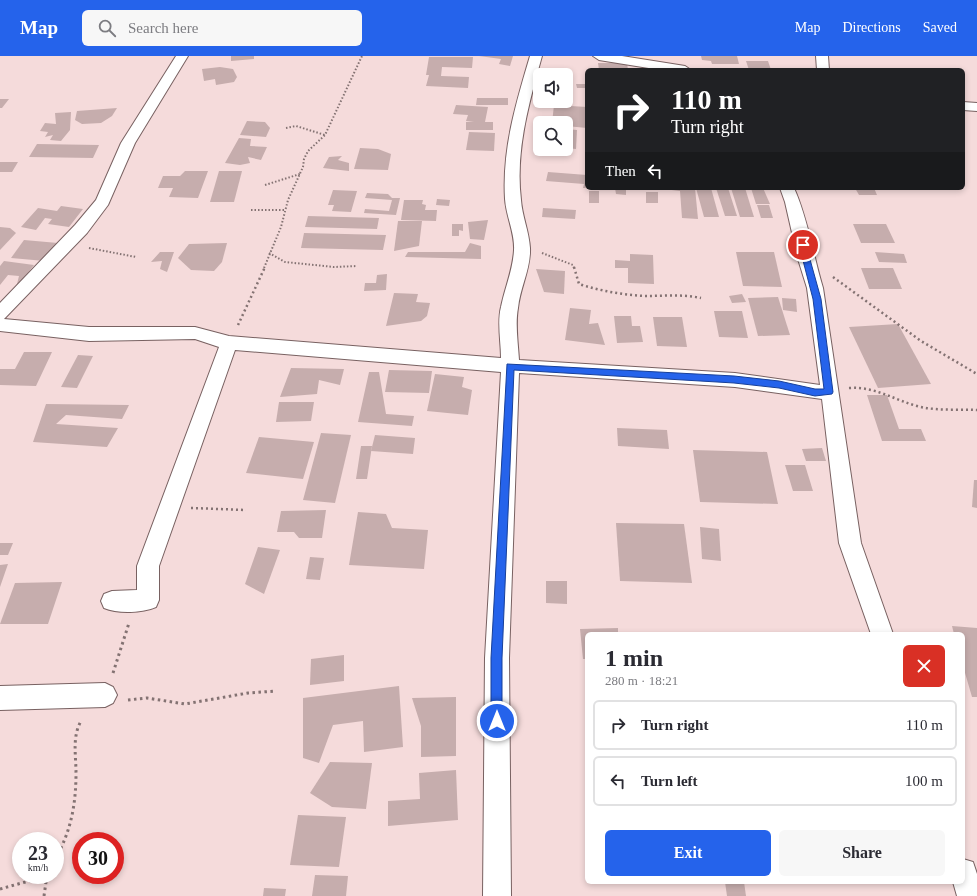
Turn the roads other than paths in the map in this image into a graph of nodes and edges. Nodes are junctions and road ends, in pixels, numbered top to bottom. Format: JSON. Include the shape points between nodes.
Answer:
{"nodes":[{"id":1,"x":182,"y":56,"type":"edge"},
{"id":2,"x":536,"y":56,"type":"edge"},
{"id":3,"x":600,"y":56,"type":"edge"},
{"id":4,"x":822,"y":56,"type":"edge"},
{"id":5,"x":673,"y":68,"type":"edge"},
{"id":6,"x":823,"y":68,"type":"edge"},
{"id":7,"x":965,"y":106,"type":"edge"},
{"id":8,"x":977,"y":107,"type":"edge"},
{"id":9,"x":788,"y":190,"type":"edge"},
{"id":10,"x":0,"y":314,"type":"edge"},
{"id":11,"x":0,"y":325,"type":"edge"},
{"id":12,"x":230,"y":343,"type":"junction"},
{"id":13,"x":510,"y":366,"type":"junction"},
{"id":14,"x":829,"y":392,"type":"junction"},
{"id":15,"x":112,"y":601,"type":"road end"},
{"id":16,"x":881,"y":632,"type":"edge"},
{"id":17,"x":0,"y":698,"type":"edge"},
{"id":18,"x":104,"y":699,"type":"road end"},
{"id":19,"x":965,"y":878,"type":"edge"},
{"id":20,"x":497,"y":896,"type":"edge"},
{"id":21,"x":971,"y":896,"type":"edge"}],
"edges":[{"from":1,"to":10,"type":"street","via":[[128,143],[103,202]]},
{"from":2,"to":13,"type":"street","via":[[519,115],[512,166],[513,201],[522,249],[519,273],[509,308]]},
{"from":3,"to":5,"type":"street"},
{"from":4,"to":6,"type":"street"},
{"from":7,"to":8,"type":"street"},
{"from":9,"to":14,"type":"street","via":[[815,288]]},
{"from":11,"to":12,"type":"street","via":[[89,334],[195,333]]},
{"from":12,"to":13,"type":"street"},
{"from":12,"to":15,"type":"street","via":[[148,566],[148,600]]},
{"from":13,"to":14,"type":"street","via":[[734,380]]},
{"from":13,"to":20,"type":"street","via":[[497,658]]},
{"from":14,"to":16,"type":"street","via":[[850,543]]},
{"from":17,"to":18,"type":"street"},
{"from":19,"to":21,"type":"street"}]}
